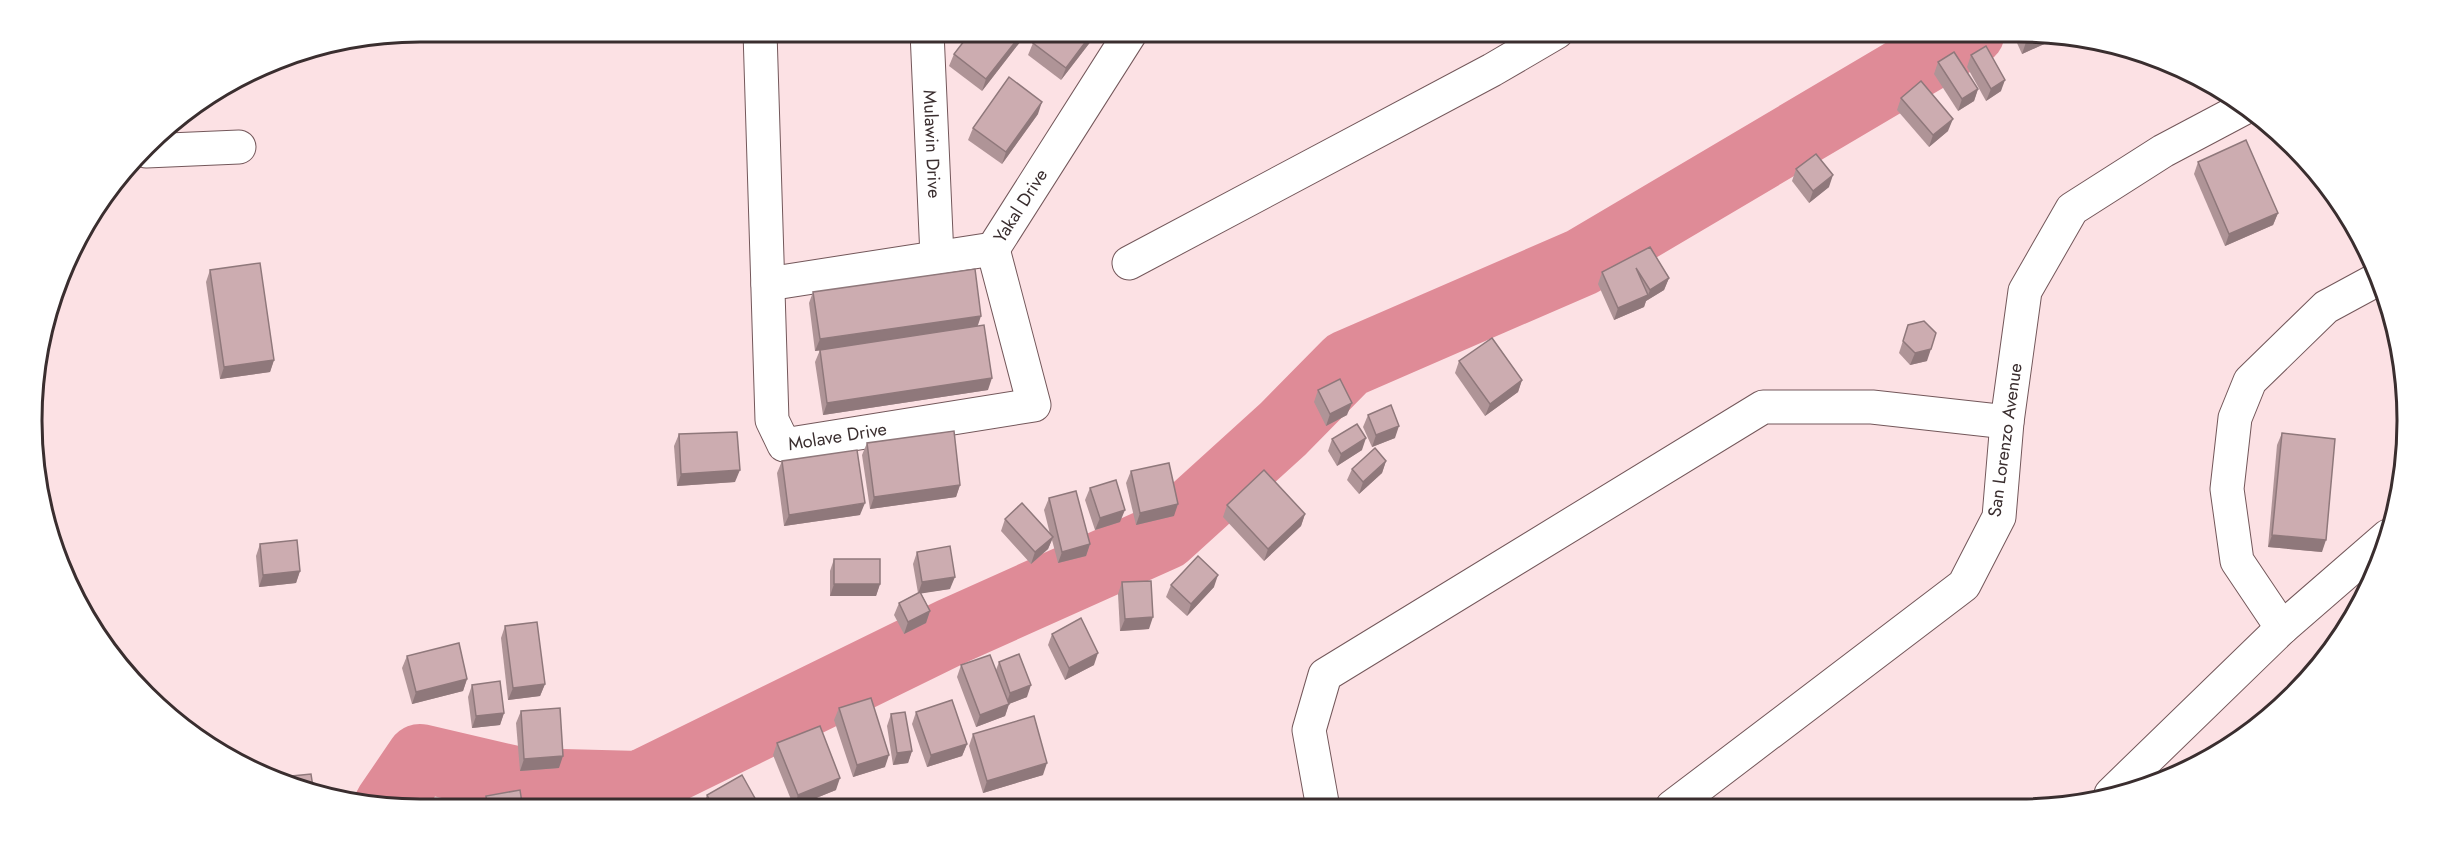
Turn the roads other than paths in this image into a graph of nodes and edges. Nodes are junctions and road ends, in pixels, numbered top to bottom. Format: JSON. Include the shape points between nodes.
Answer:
{"nodes":[{"id":1,"x":760,"y":42,"type":"edge"},
{"id":2,"x":927,"y":42,"type":"edge"},
{"id":3,"x":1125,"y":42,"type":"edge"},
{"id":4,"x":1540,"y":42,"type":"edge"},
{"id":5,"x":2237,"y":112,"type":"edge"},
{"id":6,"x":238,"y":147,"type":"dead end"},
{"id":7,"x":156,"y":151,"type":"edge"},
{"id":8,"x":993,"y":249,"type":"junction"},
{"id":9,"x":937,"y":257,"type":"junction"},
{"id":10,"x":1129,"y":263,"type":"dead end"},
{"id":11,"x":2371,"y":283,"type":"edge"},
{"id":12,"x":768,"y":284,"type":"junction"},
{"id":13,"x":2007,"y":422,"type":"junction"},
{"id":14,"x":2375,"y":547,"type":"edge"},
{"id":15,"x":2282,"y":628,"type":"junction"},
{"id":16,"x":2121,"y":785,"type":"edge"},
{"id":17,"x":1321,"y":799,"type":"edge"},
{"id":18,"x":1683,"y":799,"type":"edge"}],
"edges":[{"from":1,"to":12,"type":"street","name":"Molave Drive"},
{"from":2,"to":9,"type":"street","name":"Mulawin Drive"},
{"from":3,"to":8,"type":"street","name":"Yakal Drive"},
{"from":4,"to":10,"type":"street"},
{"from":5,"to":13,"type":"street","name":"San Lorenzo Avenue","via":[[2163,151],[2072,208],[2025,291]]},
{"from":6,"to":7,"type":"street"},
{"from":8,"to":9,"type":"street","name":"Yakal Drive"},
{"from":8,"to":12,"type":"street","name":"Molave Drive","via":[[1034,405],[784,445],[772,420]]},
{"from":9,"to":12,"type":"street","name":"Yakal Drive"},
{"from":11,"to":15,"type":"street","via":[[2326,307],[2250,381],[2235,418],[2227,489],[2237,561]]},
{"from":13,"to":17,"type":"street","via":[[1872,407],[1763,407],[1325,675],[1309,730]]},
{"from":13,"to":18,"type":"street","name":"San Lorenzo Avenue","via":[[1999,517],[1964,585]]},
{"from":14,"to":15,"type":"street"},
{"from":15,"to":16,"type":"street"}]}
